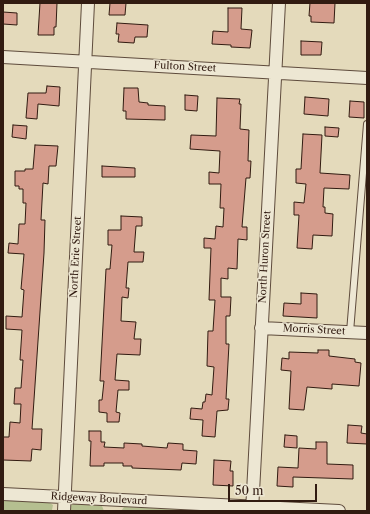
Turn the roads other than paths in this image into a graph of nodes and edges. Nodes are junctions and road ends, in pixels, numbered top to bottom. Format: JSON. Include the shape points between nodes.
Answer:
{"nodes":[{"id":1,"x":88,"y":3,"type":"edge"},
{"id":2,"x":279,"y":3,"type":"edge"},
{"id":3,"x":3,"y":56,"type":"edge"},
{"id":4,"x":84,"y":61,"type":"junction"},
{"id":5,"x":275,"y":72,"type":"junction"},
{"id":6,"x":367,"y":78,"type":"edge"},
{"id":7,"x":367,"y":124,"type":"edge"},
{"id":8,"x":261,"y":328,"type":"junction"},
{"id":9,"x":350,"y":332,"type":"junction"},
{"id":10,"x":367,"y":333,"type":"edge"},
{"id":11,"x":3,"y":494,"type":"edge"},
{"id":12,"x":65,"y":498,"type":"junction"},
{"id":13,"x":113,"y":505,"type":"edge"},
{"id":14,"x":252,"y":509,"type":"edge"},
{"id":15,"x":64,"y":511,"type":"edge"},
{"id":16,"x":339,"y":511,"type":"edge"}],
"edges":[{"from":1,"to":4,"type":"street","name":"North Erie Street"},
{"from":2,"to":5,"type":"street","name":"North Huron Street"},
{"from":3,"to":4,"type":"street","name":"Fulton Street"},
{"from":4,"to":5,"type":"street","name":"Fulton Street"},
{"from":4,"to":12,"type":"street","name":"North Erie Street"},
{"from":5,"to":6,"type":"street","name":"Fulton Street"},
{"from":5,"to":8,"type":"street","name":"North Huron Street"},
{"from":7,"to":9,"type":"lane"},
{"from":8,"to":9,"type":"street","name":"Morris Street"},
{"from":8,"to":14,"type":"street","name":"North Huron Street"},
{"from":9,"to":10,"type":"street","name":"Morris Street"},
{"from":11,"to":12,"type":"street","name":"Ridgeway Boulevard"},
{"from":12,"to":13,"type":"street","name":"Ridgeway Boulevard"},
{"from":12,"to":15,"type":"street","name":"North Erie Street"},
{"from":13,"to":14,"type":"street","name":"Ridgeway Boulevard"},
{"from":14,"to":16,"type":"street","name":"Ridgeway Boulevard"}]}
